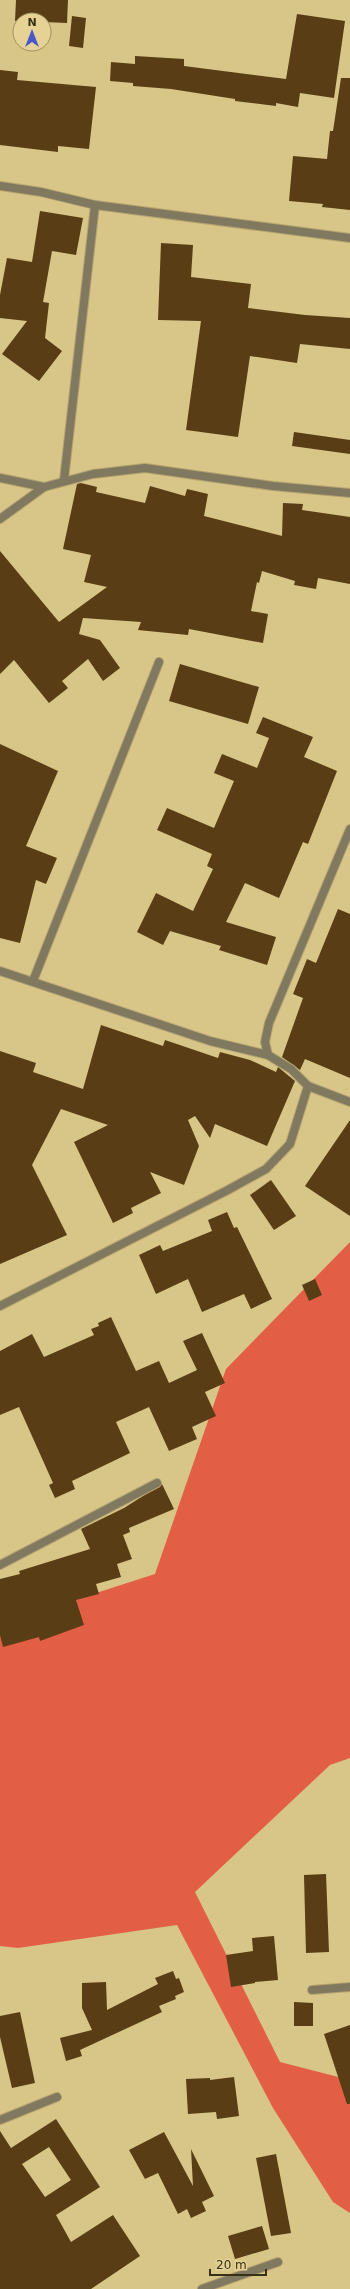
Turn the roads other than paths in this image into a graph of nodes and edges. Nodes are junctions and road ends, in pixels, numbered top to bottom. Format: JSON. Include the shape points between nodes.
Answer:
{"nodes":[{"id":1,"x":0,"y":186,"type":"edge"},
{"id":2,"x":95,"y":205,"type":"junction"},
{"id":3,"x":350,"y":238,"type":"edge"},
{"id":4,"x":0,"y":478,"type":"edge"},
{"id":5,"x":64,"y":480,"type":"junction"},
{"id":6,"x":44,"y":487,"type":"junction"},
{"id":7,"x":350,"y":493,"type":"edge"},
{"id":8,"x":0,"y":519,"type":"edge"},
{"id":9,"x":159,"y":662,"type":"dead end"},
{"id":10,"x":350,"y":829,"type":"edge"},
{"id":11,"x":0,"y":971,"type":"edge"},
{"id":12,"x":33,"y":981,"type":"junction"},
{"id":13,"x":268,"y":1055,"type":"junction"},
{"id":14,"x":308,"y":1086,"type":"junction"},
{"id":15,"x":350,"y":1102,"type":"edge"},
{"id":16,"x":0,"y":1306,"type":"edge"},
{"id":17,"x":157,"y":1483,"type":"dead end"},
{"id":18,"x":0,"y":1565,"type":"edge"},
{"id":19,"x":350,"y":1987,"type":"edge"},
{"id":20,"x":312,"y":1990,"type":"dead end"},
{"id":21,"x":57,"y":2097,"type":"dead end"},
{"id":22,"x":0,"y":2120,"type":"edge"},
{"id":23,"x":278,"y":2262,"type":"dead end"},
{"id":24,"x":202,"y":2289,"type":"edge"}],
"edges":[{"from":1,"to":2,"type":"street","via":[[41,192]]},
{"from":2,"to":3,"type":"street"},
{"from":2,"to":5,"type":"street"},
{"from":4,"to":6,"type":"street"},
{"from":5,"to":6,"type":"street"},
{"from":5,"to":7,"type":"street","via":[[145,468],[273,486]]},
{"from":6,"to":8,"type":"street"},
{"from":9,"to":12,"type":"street"},
{"from":10,"to":13,"type":"street","via":[[269,1023],[265,1042]]},
{"from":11,"to":12,"type":"street"},
{"from":12,"to":13,"type":"street","via":[[210,1041]]},
{"from":13,"to":14,"type":"street","via":[[291,1068]]},
{"from":14,"to":15,"type":"street"},
{"from":14,"to":16,"type":"street","via":[[290,1144],[266,1169]]},
{"from":17,"to":18,"type":"street"},
{"from":19,"to":20,"type":"street"},
{"from":21,"to":22,"type":"street"},
{"from":23,"to":24,"type":"street"}]}
